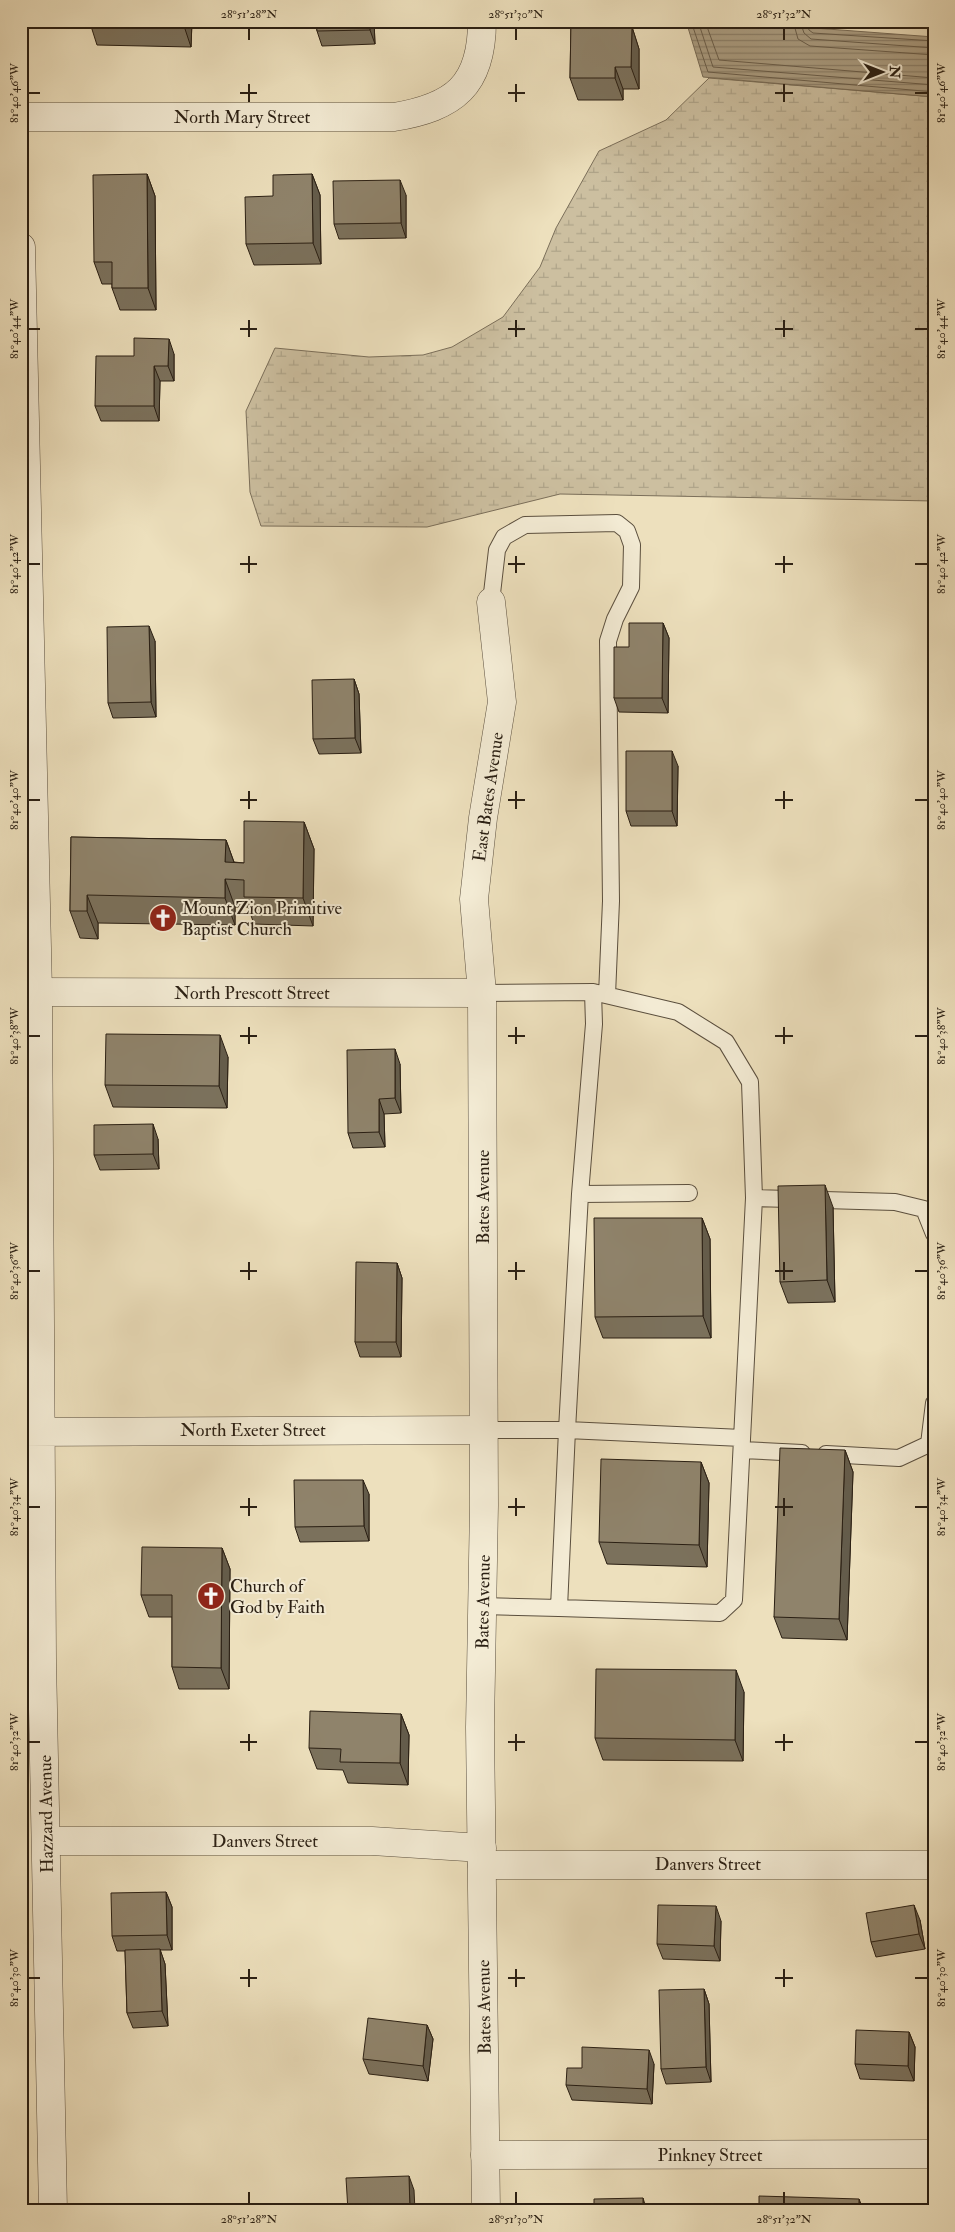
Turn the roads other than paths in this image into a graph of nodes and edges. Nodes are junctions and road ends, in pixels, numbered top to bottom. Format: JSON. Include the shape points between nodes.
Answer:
{"nodes":[{"id":1,"x":482,"y":21,"type":"edge"},
{"id":2,"x":21,"y":117,"type":"edge"},
{"id":3,"x":21,"y":247,"type":"edge"},
{"id":4,"x":491,"y":602,"type":"joint"},
{"id":5,"x":30,"y":992,"type":"edge"},
{"id":6,"x":482,"y":993,"type":"junction"},
{"id":7,"x":600,"y":994,"type":"junction"},
{"id":8,"x":689,"y":1193,"type":"dead end"},
{"id":9,"x":580,"y":1194,"type":"junction"},
{"id":10,"x":754,"y":1198,"type":"junction"},
{"id":11,"x":934,"y":1234,"type":"edge"},
{"id":12,"x":934,"y":1403,"type":"edge"},
{"id":13,"x":484,"y":1430,"type":"junction"},
{"id":14,"x":567,"y":1430,"type":"junction"},
{"id":15,"x":30,"y":1432,"type":"edge"},
{"id":16,"x":742,"y":1444,"type":"junction"},
{"id":17,"x":482,"y":1606,"type":"junction"},
{"id":18,"x":560,"y":1608,"type":"junction"},
{"id":19,"x":46,"y":1841,"type":"junction"},
{"id":20,"x":482,"y":1856,"type":"junction"},
{"id":21,"x":934,"y":1865,"type":"edge"},
{"id":22,"x":934,"y":2154,"type":"edge"},
{"id":23,"x":485,"y":2155,"type":"junction"},
{"id":24,"x":53,"y":2211,"type":"edge"},
{"id":25,"x":486,"y":2211,"type":"edge"}],
"edges":[{"from":1,"to":2,"type":"street","name":"North Mary Street","via":[[482,43],[475,69],[457,94],[421,113],[394,117]]},
{"from":3,"to":5,"type":"street","name":"Hazzard Avenue"},
{"from":4,"to":6,"type":"street","name":"East Bates Avenue","via":[[502,702],[483,818],[474,900]]},
{"from":4,"to":7,"type":"lane","via":[[497,550],[504,537],[525,525],[617,523],[627,531],[632,545],[631,587],[608,641],[611,901]]},
{"from":5,"to":6,"type":"street","name":"North Prescott Street"},
{"from":5,"to":15,"type":"street","name":"Hazzard Avenue"},
{"from":6,"to":7,"type":"lane"},
{"from":6,"to":13,"type":"street","name":"Bates Avenue"},
{"from":7,"to":9,"type":"lane","via":[[594,1024]]},
{"from":7,"to":10,"type":"lane","via":[[678,1012],[726,1042],[750,1082]]},
{"from":8,"to":9,"type":"lane"},
{"from":9,"to":14,"type":"lane"},
{"from":10,"to":11,"type":"lane","via":[[895,1202],[924,1210]]},
{"from":10,"to":16,"type":"lane"},
{"from":12,"to":16,"type":"lane","via":[[929,1444],[899,1458]]},
{"from":13,"to":14,"type":"lane"},
{"from":13,"to":15,"type":"street","name":"North Exeter Street"},
{"from":13,"to":17,"type":"street","name":"Bates Avenue"},
{"from":14,"to":16,"type":"lane"},
{"from":14,"to":18,"type":"lane"},
{"from":15,"to":19,"type":"street","name":"Hazzard Avenue","via":[[42,1660]]},
{"from":16,"to":18,"type":"lane","via":[[734,1600],[720,1613]]},
{"from":17,"to":18,"type":"lane"},
{"from":17,"to":20,"type":"street","name":"Bates Avenue"},
{"from":19,"to":20,"type":"street","name":"Danvers Street","via":[[372,1841]]},
{"from":19,"to":24,"type":"street","name":"Hazzard Avenue"},
{"from":20,"to":21,"type":"street","name":"Danvers Street"},
{"from":20,"to":23,"type":"street","name":"Bates Avenue"},
{"from":22,"to":23,"type":"street","name":"Pinkney Street"},
{"from":23,"to":25,"type":"street","name":"Bates Avenue"}]}
